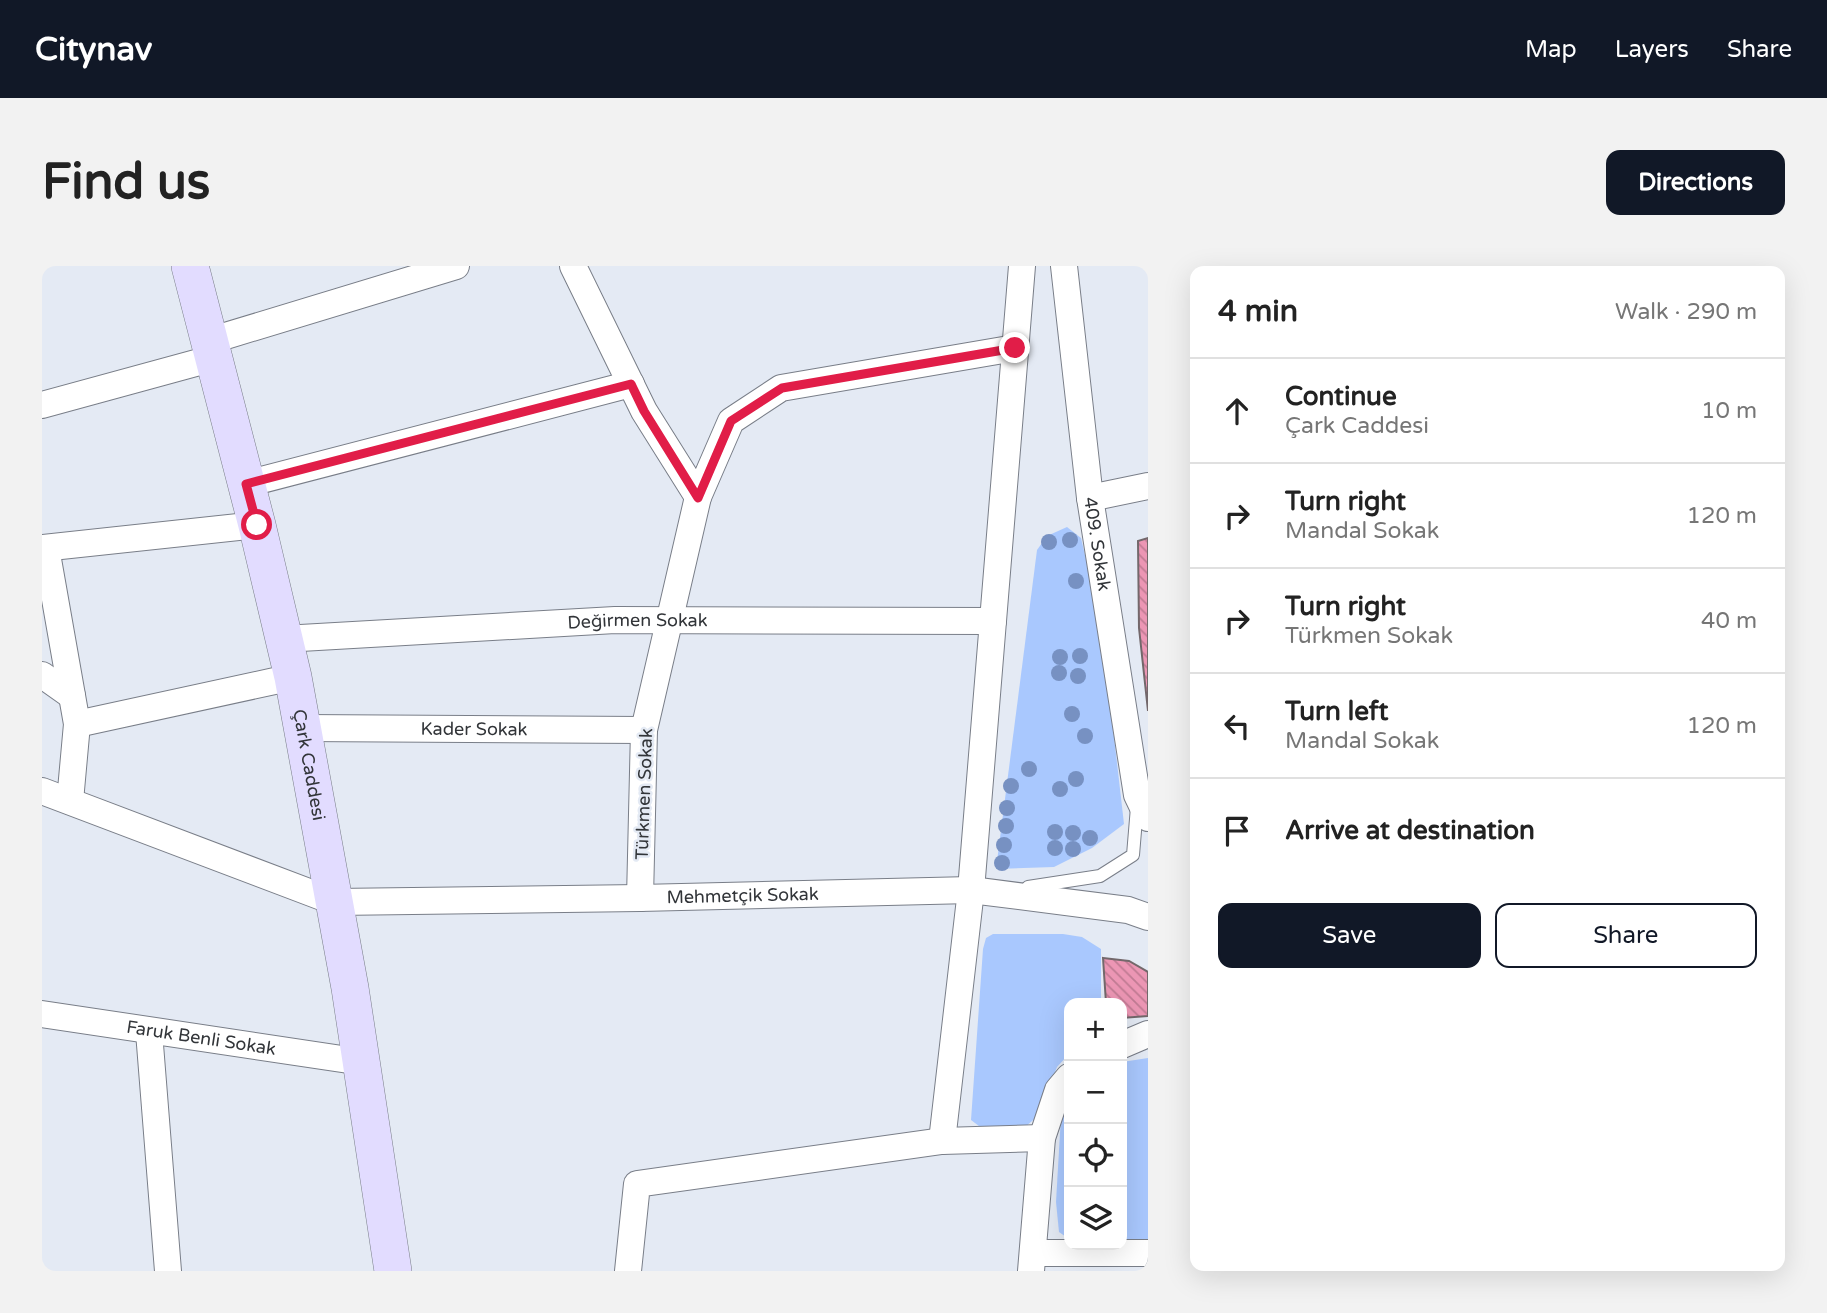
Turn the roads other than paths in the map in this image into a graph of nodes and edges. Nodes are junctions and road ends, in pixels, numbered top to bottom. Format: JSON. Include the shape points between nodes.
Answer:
{"nodes":[{"id":1,"x":190,"y":266,"type":"edge"},
{"id":2,"x":456,"y":266,"type":"edge"},
{"id":3,"x":573,"y":266,"type":"edge"},
{"id":4,"x":1022,"y":266,"type":"edge"},
{"id":5,"x":1064,"y":266,"type":"edge"},
{"id":6,"x":1015,"y":348,"type":"junction"},
{"id":7,"x":212,"y":349,"type":"junction"},
{"id":8,"x":631,"y":384,"type":"junction"},
{"id":9,"x":42,"y":405,"type":"edge"},
{"id":10,"x":246,"y":484,"type":"junction"},
{"id":11,"x":1148,"y":486,"type":"edge"},
{"id":12,"x":698,"y":498,"type":"junction"},
{"id":13,"x":1090,"y":498,"type":"junction"},
{"id":14,"x":257,"y":525,"type":"junction"},
{"id":15,"x":44,"y":548,"type":"edge"},
{"id":16,"x":669,"y":620,"type":"junction"},
{"id":17,"x":993,"y":621,"type":"junction"},
{"id":18,"x":283,"y":639,"type":"junction"},
{"id":19,"x":42,"y":676,"type":"edge"},
{"id":20,"x":293,"y":677,"type":"junction"},
{"id":21,"x":72,"y":696,"type":"junction"},
{"id":22,"x":77,"y":724,"type":"junction"},
{"id":23,"x":302,"y":728,"type":"junction"},
{"id":24,"x":644,"y":730,"type":"junction"},
{"id":25,"x":42,"y":791,"type":"edge"},
{"id":26,"x":70,"y":801,"type":"junction"},
{"id":27,"x":1144,"y":802,"type":"edge"},
{"id":28,"x":971,"y":890,"type":"junction"},
{"id":29,"x":640,"y":898,"type":"junction"},
{"id":30,"x":335,"y":902,"type":"junction"},
{"id":31,"x":1148,"y":917,"type":"edge"},
{"id":32,"x":42,"y":1014,"type":"edge"},
{"id":33,"x":149,"y":1032,"type":"junction"},
{"id":34,"x":1148,"y":1034,"type":"edge"},
{"id":35,"x":1127,"y":1043,"type":"edge"},
{"id":36,"x":362,"y":1062,"type":"junction"},
{"id":37,"x":1064,"y":1083,"type":"edge"},
{"id":38,"x":1042,"y":1138,"type":"junction"},
{"id":39,"x":942,"y":1142,"type":"junction"},
{"id":40,"x":1148,"y":1253,"type":"edge"},
{"id":41,"x":1033,"y":1262,"type":"edge"},
{"id":42,"x":168,"y":1271,"type":"edge"},
{"id":43,"x":393,"y":1271,"type":"edge"},
{"id":44,"x":628,"y":1271,"type":"edge"}],
"edges":[{"from":1,"to":7,"type":"main road","name":"Çark Caddesi"},
{"from":2,"to":7,"type":"street"},
{"from":3,"to":8,"type":"street"},
{"from":4,"to":6,"type":"street"},
{"from":5,"to":13,"type":"street","name":"409. Sokak"},
{"from":6,"to":12,"type":"street","name":"Türkmen Sokak","via":[[782,388],[731,421]]},
{"from":6,"to":17,"type":"street"},
{"from":7,"to":9,"type":"street"},
{"from":7,"to":10,"type":"main road","name":"Çark Caddesi"},
{"from":8,"to":10,"type":"street"},
{"from":8,"to":12,"type":"street"},
{"from":10,"to":14,"type":"main road","name":"Çark Caddesi"},
{"from":11,"to":13,"type":"street"},
{"from":12,"to":16,"type":"street","name":"Türkmen Sokak"},
{"from":13,"to":27,"type":"street","name":"409. Sokak"},
{"from":14,"to":15,"type":"street"},
{"from":14,"to":18,"type":"main road","name":"Çark Caddesi"},
{"from":15,"to":21,"type":"street"},
{"from":16,"to":17,"type":"street","name":"Değirmen Sokak"},
{"from":16,"to":18,"type":"street","name":"Değirmen Sokak"},
{"from":16,"to":24,"type":"street","name":"Türkmen Sokak"},
{"from":17,"to":28,"type":"street"},
{"from":18,"to":20,"type":"main road","name":"Çark Caddesi"},
{"from":19,"to":21,"type":"street"},
{"from":20,"to":22,"type":"street"},
{"from":20,"to":23,"type":"main road","name":"Çark Caddesi"},
{"from":21,"to":22,"type":"street"},
{"from":22,"to":26,"type":"street"},
{"from":23,"to":24,"type":"street","name":"Kader Sokak"},
{"from":23,"to":30,"type":"main road","name":"Çark Caddesi"},
{"from":24,"to":29,"type":"street","name":"Türkmen Sokak"},
{"from":25,"to":26,"type":"street"},
{"from":26,"to":30,"type":"street"},
{"from":27,"to":28,"type":"lane","via":[[1133,855],[1100,876],[1040,887]]},
{"from":28,"to":29,"type":"street","name":"Mehmetçik Sokak"},
{"from":28,"to":31,"type":"street","name":"Mehmetçik Sokak","via":[[1128,910]]},
{"from":28,"to":39,"type":"street"},
{"from":29,"to":30,"type":"street","name":"Mehmetçik Sokak"},
{"from":30,"to":36,"type":"main road","name":"Çark Caddesi"},
{"from":32,"to":33,"type":"street","name":"Faruk Benli Sokak"},
{"from":33,"to":36,"type":"street","name":"Faruk Benli Sokak"},
{"from":33,"to":42,"type":"street"},
{"from":34,"to":35,"type":"street"},
{"from":36,"to":43,"type":"main road","name":"Çark Caddesi"},
{"from":37,"to":38,"type":"street"},
{"from":38,"to":39,"type":"street"},
{"from":38,"to":41,"type":"street"},
{"from":39,"to":44,"type":"street","via":[[637,1184]]},
{"from":40,"to":41,"type":"street"}]}
